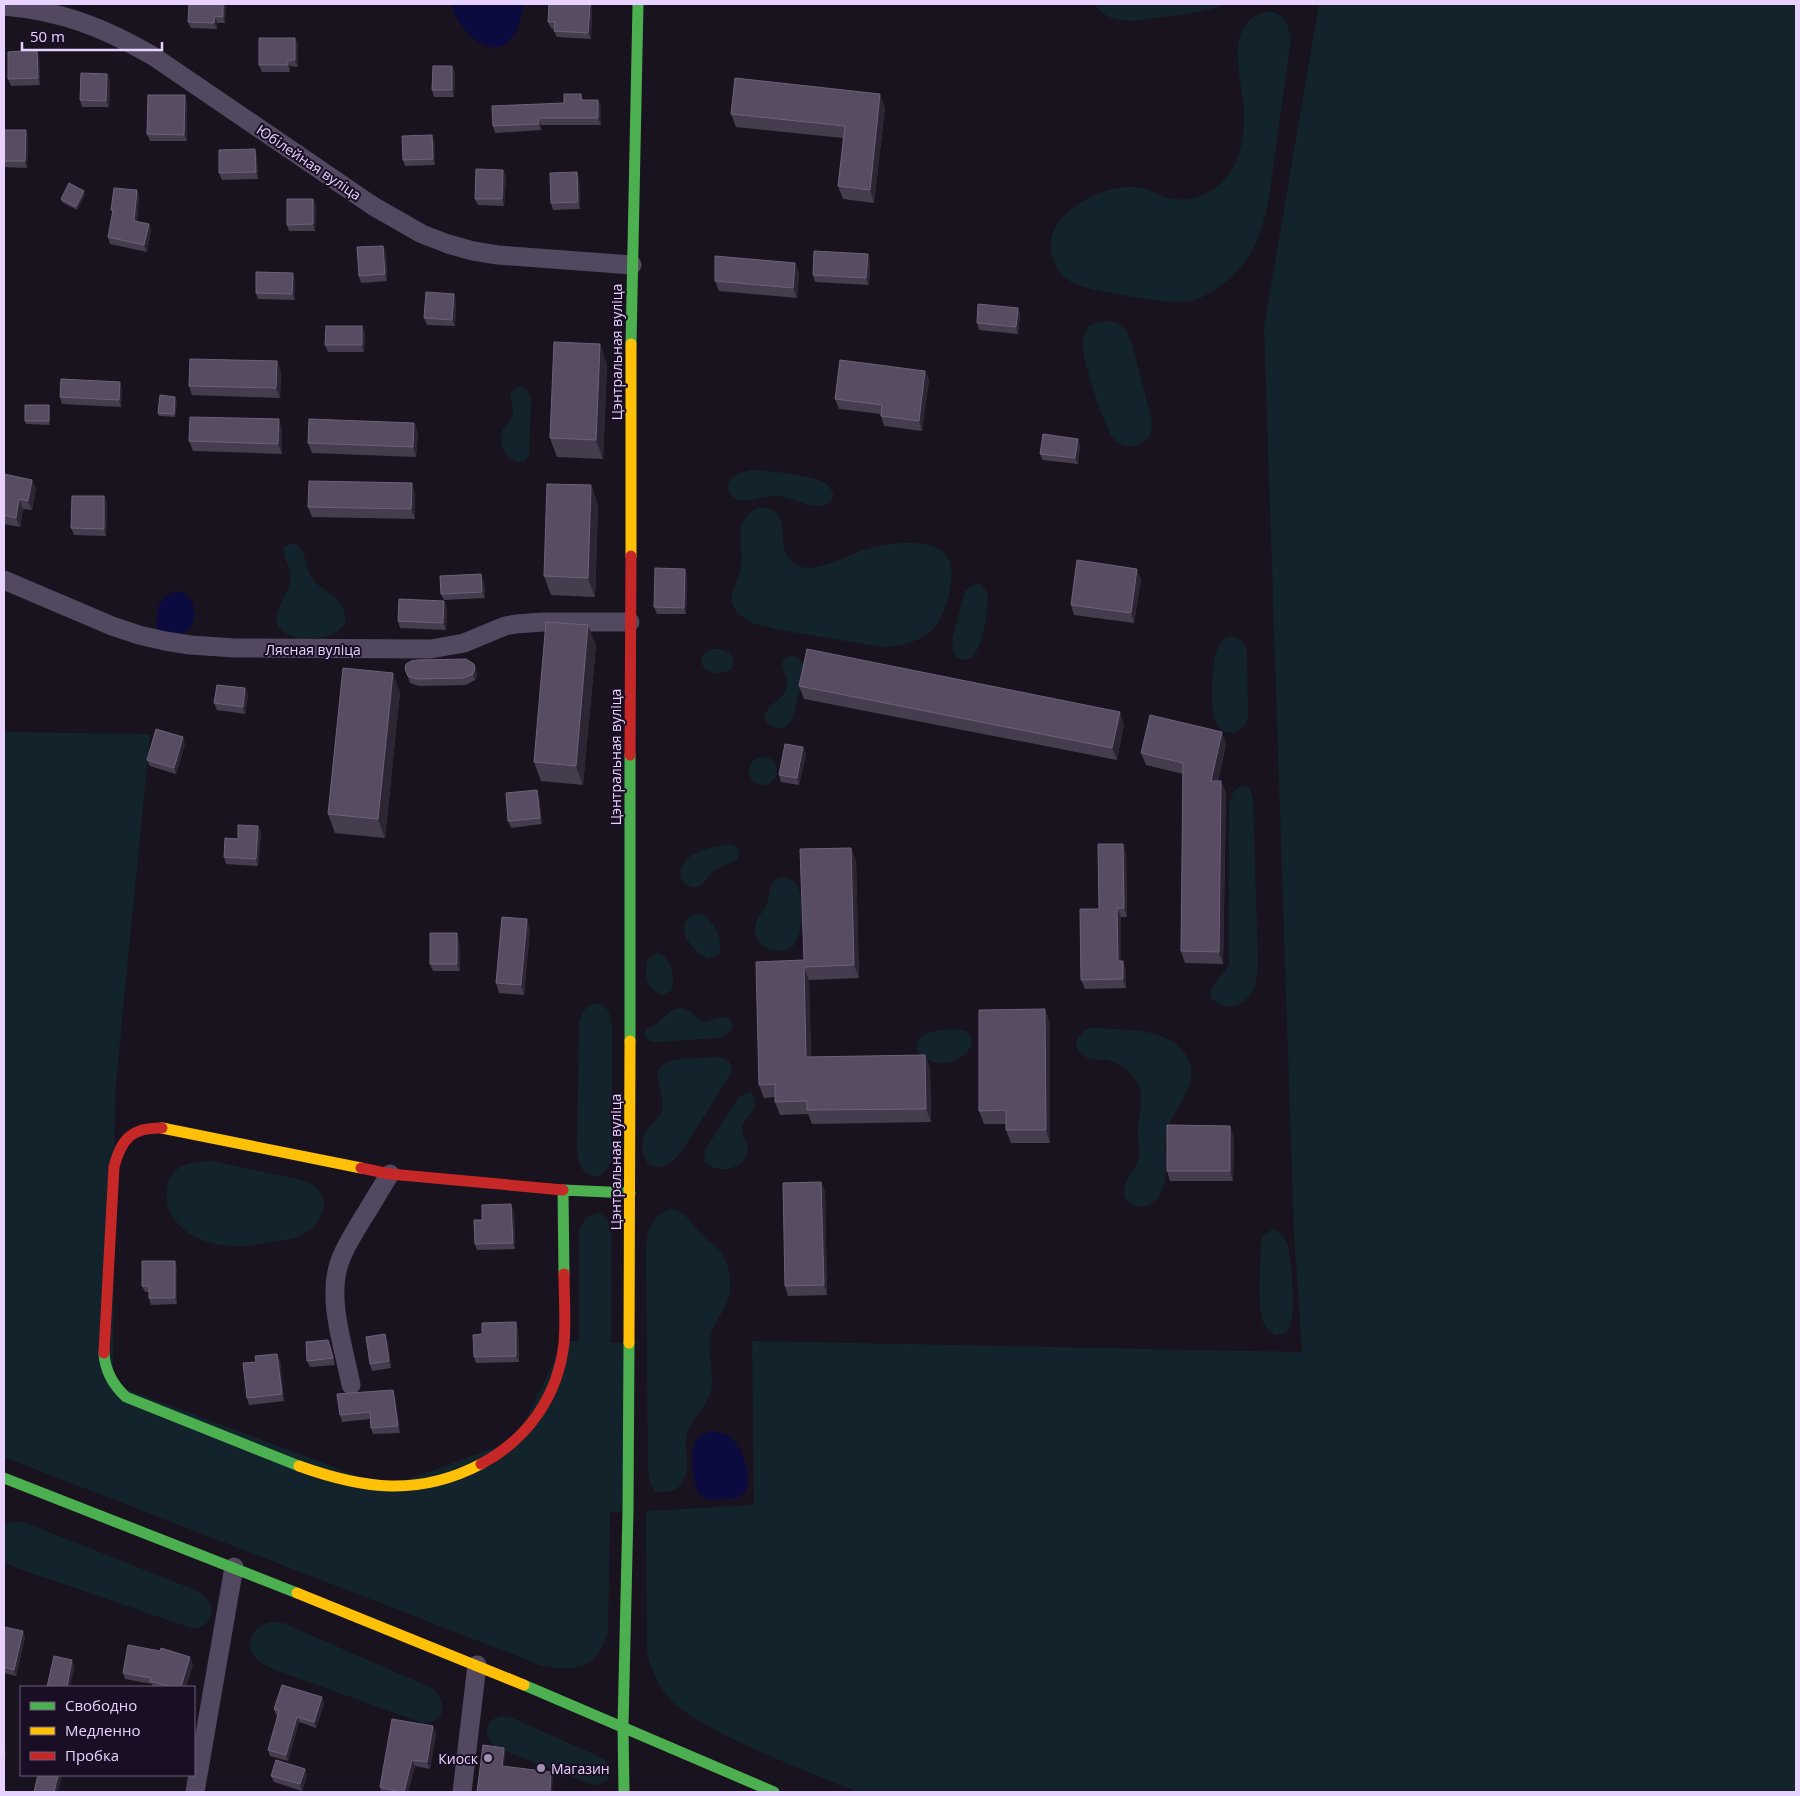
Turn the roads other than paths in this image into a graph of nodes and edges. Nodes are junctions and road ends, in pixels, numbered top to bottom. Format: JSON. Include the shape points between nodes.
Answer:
{"nodes":[{"id":1,"x":638,"y":4,"type":"edge"},
{"id":2,"x":4,"y":6,"type":"edge"},
{"id":3,"x":632,"y":264,"type":"junction"},
{"id":4,"x":4,"y":580,"type":"edge"},
{"id":5,"x":630,"y":622,"type":"junction"},
{"id":6,"x":390,"y":1174,"type":"junction"},
{"id":7,"x":563,"y":1190,"type":"junction"},
{"id":8,"x":630,"y":1193,"type":"junction"},
{"id":9,"x":351,"y":1385,"type":"dead end"},
{"id":10,"x":4,"y":1478,"type":"edge"},
{"id":11,"x":234,"y":1567,"type":"junction"},
{"id":12,"x":477,"y":1665,"type":"junction"},
{"id":13,"x":623,"y":1726,"type":"junction"},
{"id":14,"x":195,"y":1792,"type":"edge"},
{"id":15,"x":462,"y":1792,"type":"edge"},
{"id":16,"x":624,"y":1792,"type":"edge"},
{"id":17,"x":774,"y":1792,"type":"edge"}],
"edges":[{"from":1,"to":3,"type":"street","name":"Цэнтральная вуліца"},
{"from":2,"to":3,"type":"street","name":"Юбілейная вуліца","via":[[62,15],[132,44],[373,206],[422,234],[473,251],[498,255]]},
{"from":3,"to":5,"type":"street","name":"Цэнтральная вуліца"},
{"from":4,"to":5,"type":"street","name":"Лясная вуліца","via":[[83,615],[139,635],[212,647],[431,649],[464,643],[516,624]]},
{"from":5,"to":8,"type":"street","name":"Цэнтральная вуліца"},
{"from":6,"to":7,"type":"street"},
{"from":6,"to":7,"type":"street","via":[[161,1128],[139,1130],[128,1136],[121,1145],[114,1167],[104,1355],[112,1384],[126,1397],[339,1480],[363,1485],[408,1487],[467,1471],[501,1452],[530,1426],[558,1378],[564,1341]]},
{"from":6,"to":9,"type":"street","via":[[344,1251],[335,1281],[337,1314]]},
{"from":7,"to":8,"type":"street"},
{"from":8,"to":13,"type":"street","name":"Цэнтральная вуліца"},
{"from":10,"to":11,"type":"street"},
{"from":11,"to":12,"type":"street"},
{"from":11,"to":14,"type":"street"},
{"from":12,"to":13,"type":"street"},
{"from":12,"to":15,"type":"street"},
{"from":13,"to":16,"type":"street","name":"Цэнтральная вуліца"},
{"from":13,"to":17,"type":"street"}]}
